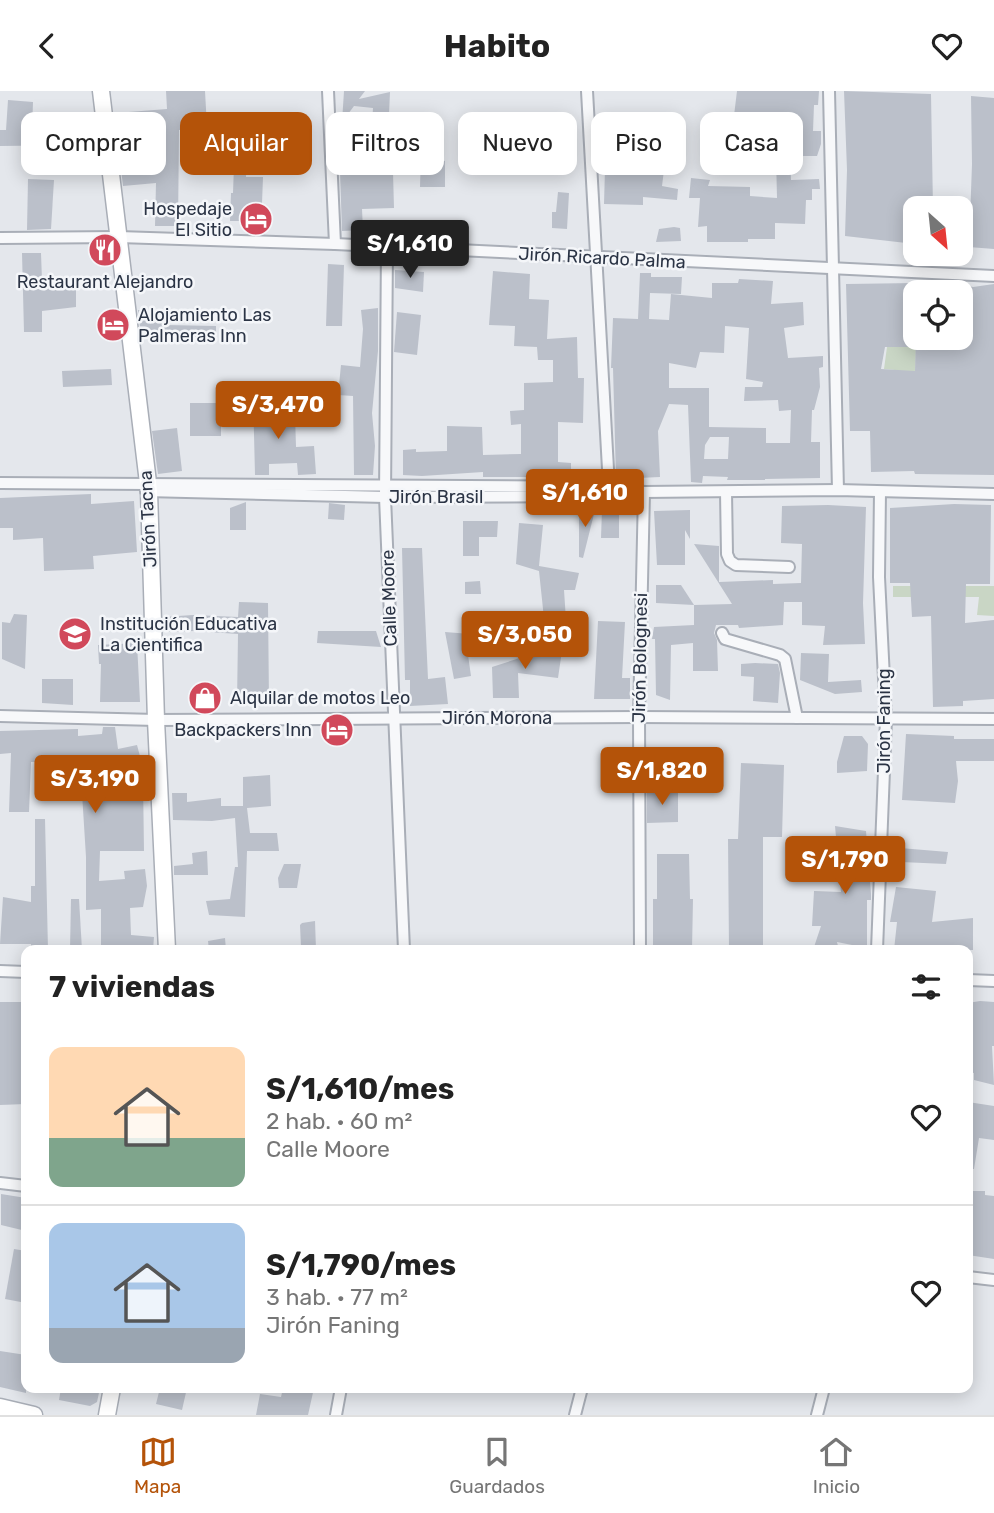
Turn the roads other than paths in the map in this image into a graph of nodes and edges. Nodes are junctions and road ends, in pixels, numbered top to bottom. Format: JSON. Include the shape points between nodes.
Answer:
{"nodes":[{"id":1,"x":102,"y":91,"type":"edge"},
{"id":2,"x":327,"y":91,"type":"edge"},
{"id":3,"x":587,"y":91,"type":"edge"},
{"id":4,"x":829,"y":91,"type":"edge"},
{"id":5,"x":119,"y":237,"type":"junction"},
{"id":6,"x":0,"y":238,"type":"edge"},
{"id":7,"x":335,"y":244,"type":"junction"},
{"id":8,"x":387,"y":246,"type":"junction"},
{"id":9,"x":596,"y":258,"type":"junction"},
{"id":10,"x":832,"y":269,"type":"junction"},
{"id":11,"x":994,"y":276,"type":"edge"},
{"id":12,"x":0,"y":483,"type":"edge"},
{"id":13,"x":386,"y":484,"type":"junction"},
{"id":14,"x":609,"y":487,"type":"junction"},
{"id":15,"x":148,"y":488,"type":"junction"},
{"id":16,"x":275,"y":489,"type":"junction"},
{"id":17,"x":0,"y":490,"type":"edge"},
{"id":18,"x":838,"y":491,"type":"junction"},
{"id":19,"x":644,"y":492,"type":"junction"},
{"id":20,"x":726,"y":492,"type":"junction"},
{"id":21,"x":880,"y":492,"type":"junction"},
{"id":22,"x":994,"y":494,"type":"edge"},
{"id":23,"x":385,"y":497,"type":"junction"},
{"id":24,"x":789,"y":567,"type":"dead end"},
{"id":25,"x":722,"y":633,"type":"dead end"},
{"id":26,"x":0,"y":716,"type":"edge"},
{"id":27,"x":639,"y":717,"type":"junction"},
{"id":28,"x":797,"y":718,"type":"junction"},
{"id":29,"x":394,"y":719,"type":"junction"},
{"id":30,"x":886,"y":719,"type":"junction"},
{"id":31,"x":994,"y":719,"type":"edge"},
{"id":32,"x":156,"y":720,"type":"junction"},
{"id":33,"x":167,"y":945,"type":"edge"},
{"id":34,"x":404,"y":945,"type":"edge"},
{"id":35,"x":640,"y":945,"type":"edge"},
{"id":36,"x":877,"y":945,"type":"edge"},
{"id":37,"x":0,"y":971,"type":"edge"},
{"id":38,"x":21,"y":972,"type":"edge"},
{"id":39,"x":973,"y":980,"type":"edge"},
{"id":40,"x":994,"y":981,"type":"edge"},
{"id":41,"x":0,"y":1183,"type":"edge"},
{"id":42,"x":21,"y":1185,"type":"edge"},
{"id":43,"x":973,"y":1278,"type":"edge"},
{"id":44,"x":994,"y":1280,"type":"edge"},
{"id":45,"x":111,"y":1393,"type":"edge"},
{"id":46,"x":340,"y":1393,"type":"edge"},
{"id":47,"x":581,"y":1393,"type":"edge"},
{"id":48,"x":823,"y":1393,"type":"edge"},
{"id":49,"x":0,"y":1407,"type":"edge"},
{"id":50,"x":34,"y":1415,"type":"edge"},
{"id":51,"x":107,"y":1415,"type":"edge"},
{"id":52,"x":336,"y":1415,"type":"edge"},
{"id":53,"x":575,"y":1415,"type":"edge"},
{"id":54,"x":817,"y":1415,"type":"edge"}],
"edges":[{"from":1,"to":5,"type":"street","name":"Jirón Tacna"},
{"from":2,"to":7,"type":"street"},
{"from":3,"to":9,"type":"street"},
{"from":4,"to":10,"type":"street"},
{"from":5,"to":6,"type":"street","name":"Jirón Ricardo Palma"},
{"from":5,"to":7,"type":"street","name":"Jirón Ricardo Palma"},
{"from":5,"to":15,"type":"street","name":"Jirón Tacna"},
{"from":7,"to":8,"type":"street","name":"Jirón Ricardo Palma"},
{"from":8,"to":9,"type":"street","name":"Jirón Ricardo Palma"},
{"from":8,"to":13,"type":"street","name":"Calle Moore"},
{"from":9,"to":10,"type":"street","name":"Jirón Ricardo Palma"},
{"from":9,"to":14,"type":"street"},
{"from":10,"to":11,"type":"street","name":"Jirón Ricardo Palma"},
{"from":10,"to":18,"type":"street"},
{"from":12,"to":15,"type":"street"},
{"from":13,"to":14,"type":"street"},
{"from":13,"to":16,"type":"street"},
{"from":13,"to":23,"type":"street","name":"Calle Moore"},
{"from":14,"to":19,"type":"street","name":"Jirón Brasil"},
{"from":14,"to":23,"type":"street","name":"Jirón Brasil","via":[[587,496]]},
{"from":15,"to":16,"type":"street","name":"Jirón Brasil"},
{"from":15,"to":17,"type":"street","name":"Jirón Brasil"},
{"from":15,"to":32,"type":"street","name":"Jirón Tacna"},
{"from":16,"to":23,"type":"street","name":"Jirón Brasil"},
{"from":18,"to":20,"type":"street","name":"Jirón Brasil"},
{"from":18,"to":21,"type":"street","name":"Jirón Brasil"},
{"from":19,"to":20,"type":"street","name":"Jirón Brasil"},
{"from":19,"to":27,"type":"street","name":"Jirón Bolognesi"},
{"from":20,"to":24,"type":"street","via":[[730,561]]},
{"from":21,"to":22,"type":"street","name":"Jirón Brasil"},
{"from":21,"to":30,"type":"street","name":"Jirón Faning"},
{"from":23,"to":29,"type":"street","name":"Calle Moore"},
{"from":25,"to":28,"type":"street","via":[[732,643],[785,659]]},
{"from":26,"to":32,"type":"street","name":"Jirón Morona"},
{"from":27,"to":28,"type":"street","name":"Jirón Morona"},
{"from":27,"to":29,"type":"street","name":"Jirón Morona"},
{"from":27,"to":35,"type":"street","name":"Jirón Bolognesi"},
{"from":28,"to":30,"type":"street","name":"Jirón Morona"},
{"from":29,"to":32,"type":"street","name":"Jirón Morona"},
{"from":29,"to":34,"type":"street","name":"Calle Moore"},
{"from":30,"to":31,"type":"street","name":"Jirón Morona"},
{"from":30,"to":36,"type":"street","name":"Jirón Faning"},
{"from":32,"to":33,"type":"street","name":"Jirón Tacna"},
{"from":37,"to":38,"type":"street"},
{"from":39,"to":40,"type":"street"},
{"from":41,"to":42,"type":"street"},
{"from":43,"to":44,"type":"street"},
{"from":45,"to":51,"type":"street"},
{"from":46,"to":52,"type":"street"},
{"from":47,"to":53,"type":"street"},
{"from":48,"to":54,"type":"street"},
{"from":49,"to":50,"type":"street"}]}
